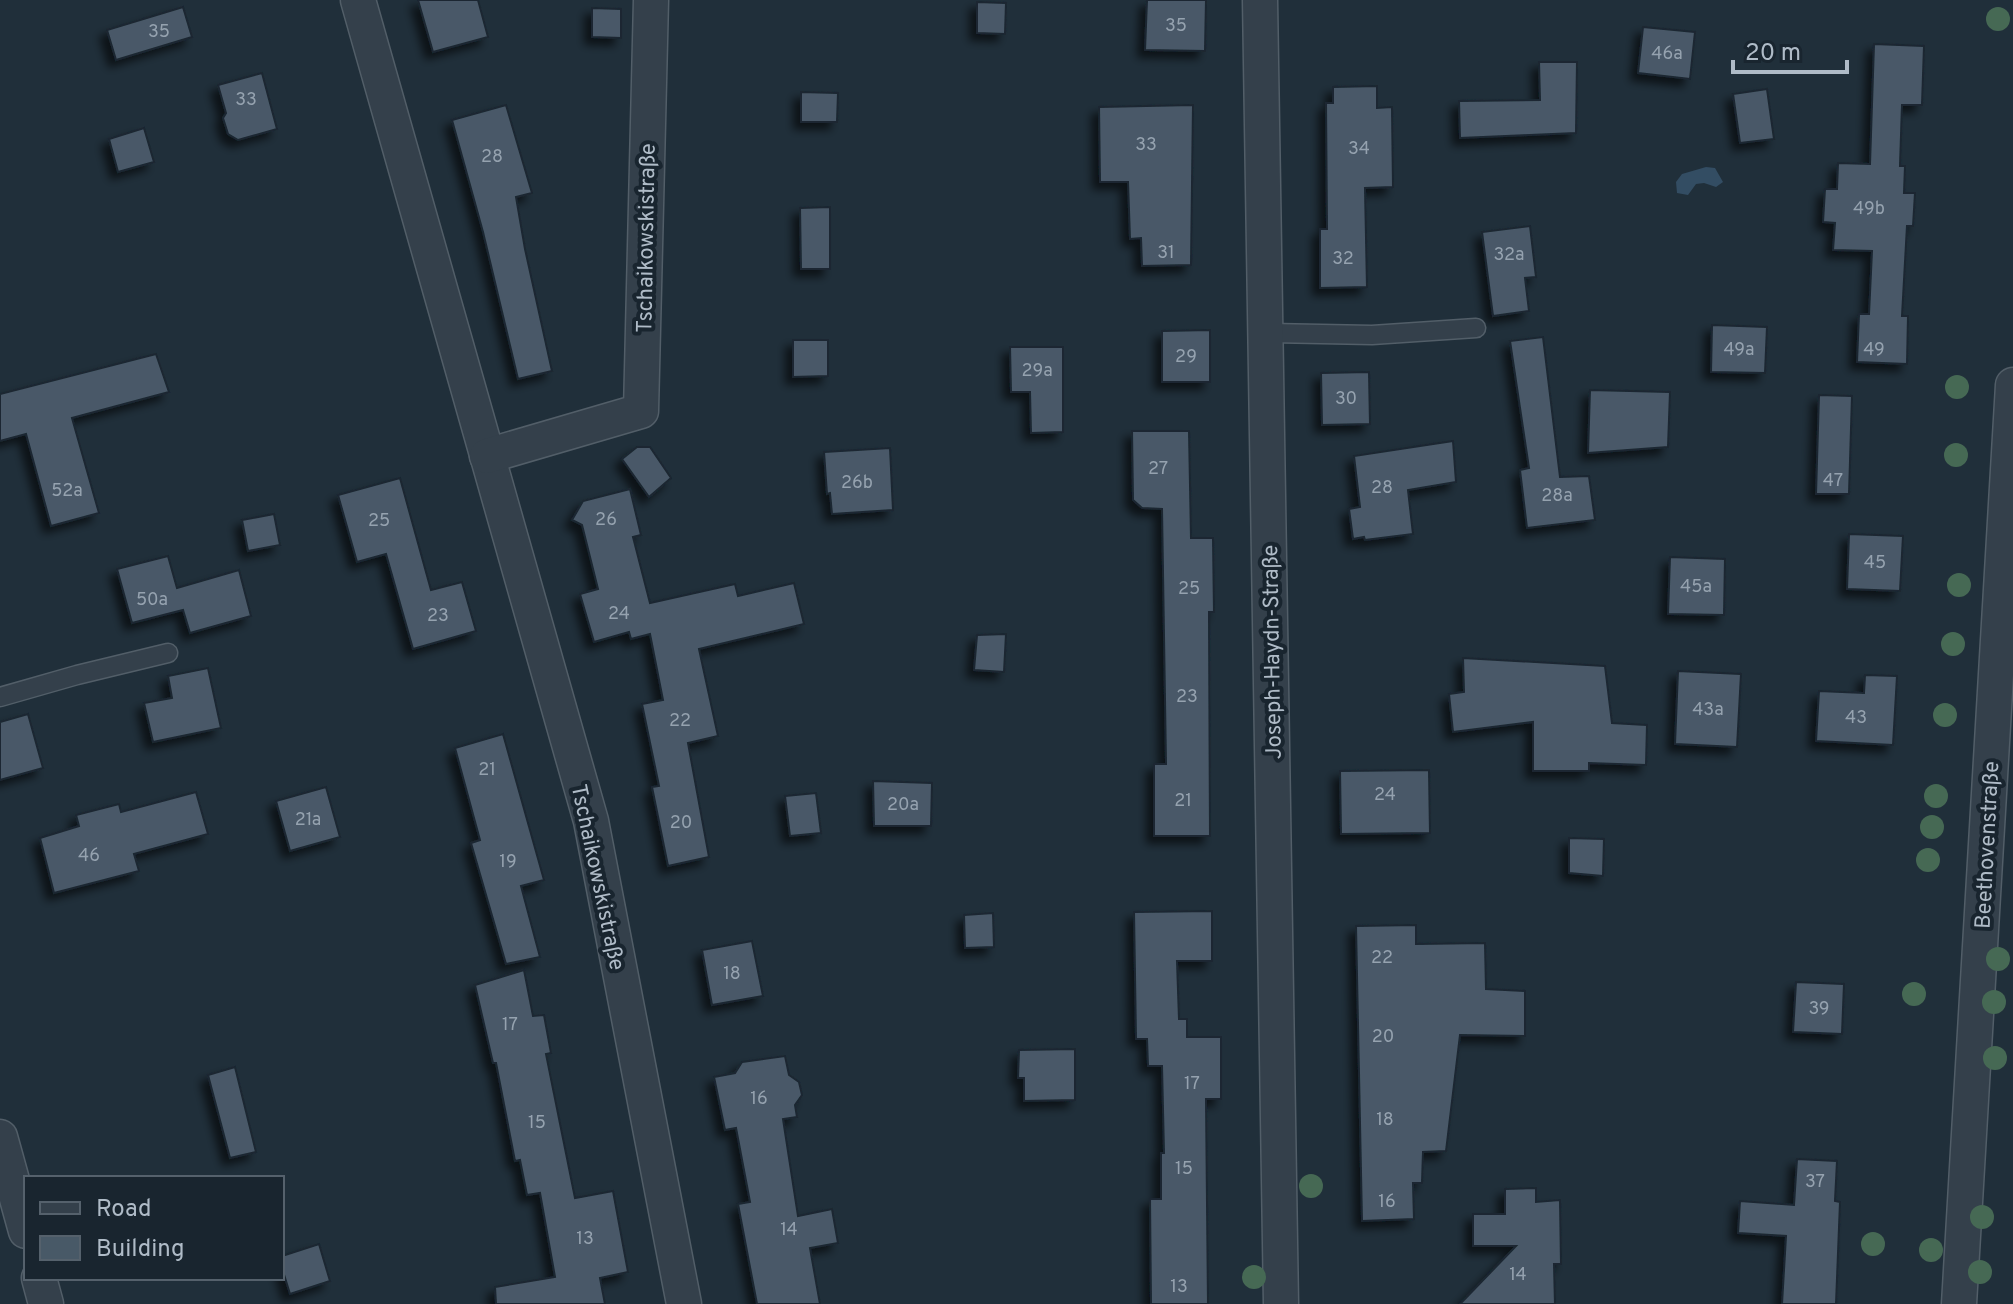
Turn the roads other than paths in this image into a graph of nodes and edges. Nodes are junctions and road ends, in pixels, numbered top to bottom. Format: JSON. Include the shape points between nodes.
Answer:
{"nodes":[{"id":1,"x":358,"y":0,"type":"edge"},
{"id":2,"x":651,"y":0,"type":"edge"},
{"id":3,"x":1260,"y":0,"type":"edge"},
{"id":4,"x":1476,"y":328,"type":"dead end"},
{"id":5,"x":1265,"y":333,"type":"junction"},
{"id":6,"x":2013,"y":385,"type":"edge"},
{"id":7,"x":487,"y":456,"type":"junction"},
{"id":8,"x":168,"y":653,"type":"dead end"},
{"id":9,"x":0,"y":697,"type":"edge"},
{"id":10,"x":0,"y":1137,"type":"edge"},
{"id":11,"x":24,"y":1224,"type":"edge"},
{"id":12,"x":40,"y":1280,"type":"edge"},
{"id":13,"x":46,"y":1304,"type":"edge"},
{"id":14,"x":684,"y":1304,"type":"edge"},
{"id":15,"x":1281,"y":1304,"type":"edge"},
{"id":16,"x":1959,"y":1304,"type":"edge"}],
"edges":[{"from":1,"to":7,"type":"street","name":"Tschaikowskistraße"},
{"from":2,"to":7,"type":"street","name":"Tschaikowskistraße","via":[[641,411]]},
{"from":3,"to":5,"type":"street","name":"Joseph-Haydn-Straße"},
{"from":4,"to":5,"type":"lane","via":[[1372,335]]},
{"from":5,"to":15,"type":"street","name":"Joseph-Haydn-Straße"},
{"from":6,"to":16,"type":"street","name":"Beethovenstraße"},
{"from":7,"to":14,"type":"street","name":"Tschaikowskistraße","via":[[591,821]]},
{"from":8,"to":9,"type":"lane"},
{"from":10,"to":11,"type":"street"},
{"from":12,"to":13,"type":"street"}]}
